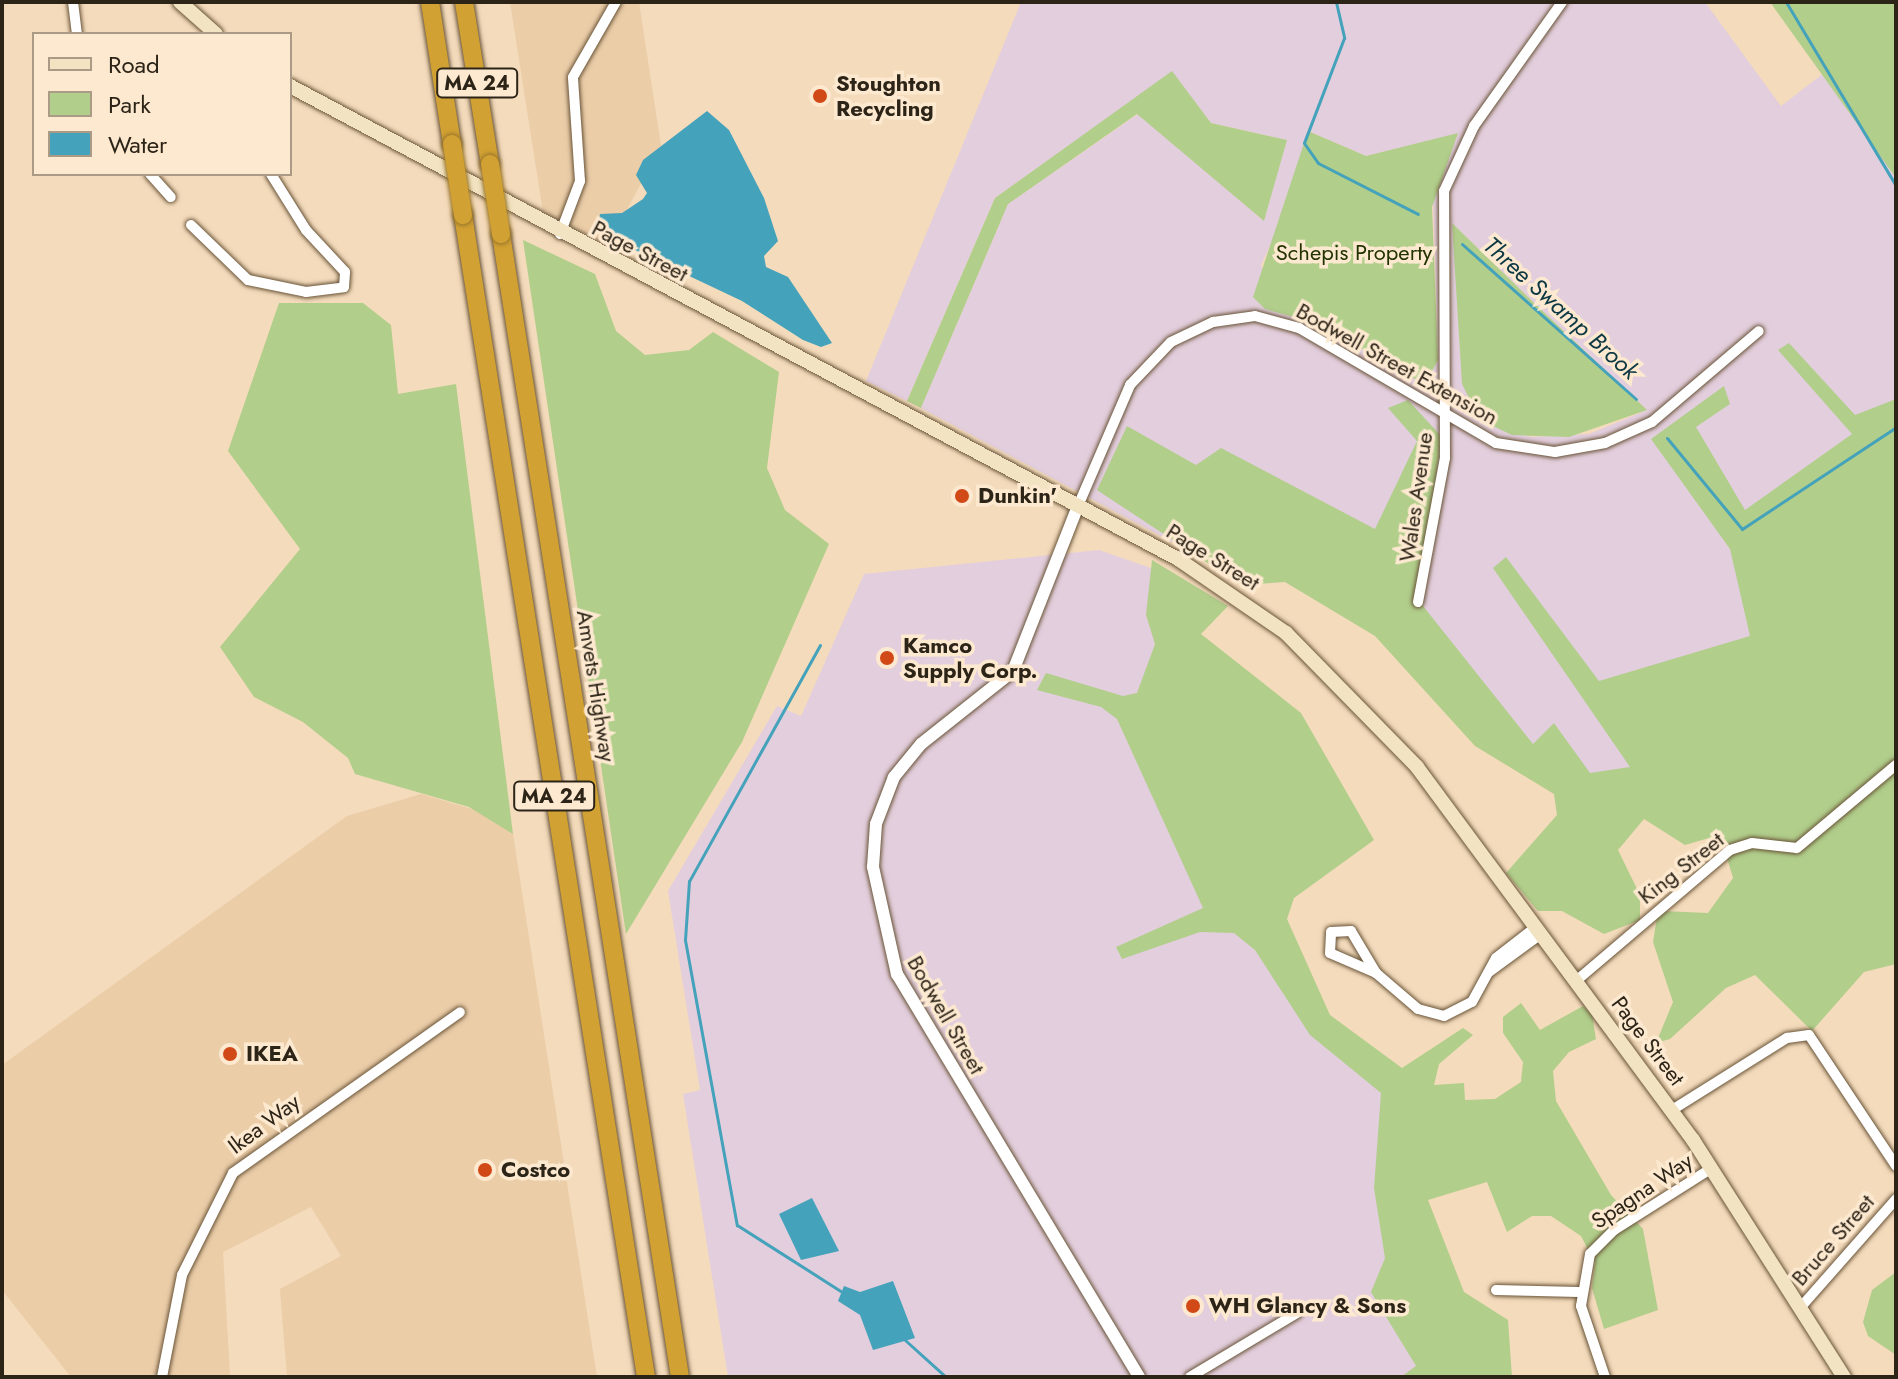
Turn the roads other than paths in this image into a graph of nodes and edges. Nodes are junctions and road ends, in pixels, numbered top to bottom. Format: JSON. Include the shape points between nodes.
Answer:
{"nodes":[{"id":1,"x":73,"y":2,"type":"edge"},
{"id":2,"x":180,"y":2,"type":"edge"},
{"id":3,"x":430,"y":2,"type":"edge"},
{"id":4,"x":464,"y":2,"type":"edge"},
{"id":5,"x":616,"y":2,"type":"edge"},
{"id":6,"x":1562,"y":2,"type":"edge"},
{"id":7,"x":77,"y":32,"type":"edge"},
{"id":8,"x":214,"y":32,"type":"edge"},
{"id":9,"x":292,"y":87,"type":"edge"},
{"id":10,"x":152,"y":176,"type":"edge"},
{"id":11,"x":272,"y":176,"type":"edge"},
{"id":12,"x":171,"y":197,"type":"dead end"},
{"id":13,"x":191,"y":225,"type":"dead end"},
{"id":14,"x":560,"y":234,"type":"junction"},
{"id":15,"x":1759,"y":331,"type":"dead end"},
{"id":16,"x":1447,"y":415,"type":"junction"},
{"id":17,"x":1078,"y":506,"type":"junction"},
{"id":18,"x":1418,"y":602,"type":"dead end"},
{"id":19,"x":1896,"y":765,"type":"edge"},
{"id":20,"x":1539,"y":930,"type":"junction"},
{"id":21,"x":1361,"y":947,"type":"junction"},
{"id":22,"x":1346,"y":961,"type":"junction"},
{"id":23,"x":1376,"y":973,"type":"junction"},
{"id":24,"x":1576,"y":981,"type":"junction"},
{"id":25,"x":460,"y":1012,"type":"dead end"},
{"id":26,"x":1672,"y":1110,"type":"junction"},
{"id":27,"x":1896,"y":1166,"type":"edge"},
{"id":28,"x":1712,"y":1168,"type":"junction"},
{"id":29,"x":1896,"y":1199,"type":"edge"},
{"id":30,"x":1496,"y":1290,"type":"dead end"},
{"id":31,"x":1579,"y":1292,"type":"junction"},
{"id":32,"x":1800,"y":1308,"type":"junction"},
{"id":33,"x":1297,"y":1313,"type":"dead end"},
{"id":34,"x":162,"y":1377,"type":"edge"},
{"id":35,"x":646,"y":1377,"type":"edge"},
{"id":36,"x":680,"y":1377,"type":"edge"},
{"id":37,"x":1139,"y":1377,"type":"edge"},
{"id":38,"x":1190,"y":1377,"type":"edge"},
{"id":39,"x":1605,"y":1377,"type":"edge"},
{"id":40,"x":1844,"y":1377,"type":"edge"}],
"edges":[{"from":1,"to":7,"type":"street"},
{"from":2,"to":8,"type":"main road"},
{"from":3,"to":35,"type":"highway","number":"MA 24","bridge":true},
{"from":4,"to":36,"type":"highway","name":"Amvets Highway","number":"MA 24","bridge":true},
{"from":5,"to":14,"type":"street","via":[[573,77],[580,181]]},
{"from":6,"to":16,"type":"street","name":"Wales Avenue","via":[[1474,126],[1446,183],[1440,226]]},
{"from":9,"to":14,"type":"main road","name":"Page Street"},
{"from":10,"to":12,"type":"street"},
{"from":11,"to":13,"type":"street","via":[[347,277],[332,291],[265,286],[236,274]]},
{"from":14,"to":17,"type":"main road","name":"Page Street"},
{"from":15,"to":16,"type":"street","name":"Bodwell Street Extension","via":[[1652,422],[1596,446],[1517,449]]},
{"from":16,"to":17,"type":"street","name":"Bodwell Street Extension","via":[[1299,328],[1255,316],[1213,322],[1171,342],[1130,385]]},
{"from":16,"to":18,"type":"street","name":"Wales Avenue","via":[[1440,500]]},
{"from":17,"to":20,"type":"main road","name":"Page Street","via":[[1212,579],[1324,666],[1400,745]]},
{"from":17,"to":37,"type":"street","name":"Bodwell Street","via":[[1013,671],[921,744],[894,777],[876,824],[873,867],[897,974]]},
{"from":19,"to":24,"type":"street","name":"King Street","via":[[1797,848],[1752,843],[1730,850]]},
{"from":20,"to":23,"type":"street","via":[[1498,955],[1472,1002],[1444,1016],[1418,1009]]},
{"from":20,"to":24,"type":"main road","name":"Page Street"},
{"from":21,"to":22,"type":"street","via":[[1357,959]]},
{"from":21,"to":22,"type":"street","via":[[1347,929],[1331,932],[1328,949]]},
{"from":21,"to":23,"type":"street"},
{"from":22,"to":23,"type":"street"},
{"from":24,"to":26,"type":"main road","name":"Page Street"},
{"from":25,"to":34,"type":"street","name":"Ikea Way","via":[[233,1173],[182,1275]]},
{"from":26,"to":27,"type":"street","via":[[1787,1038],[1809,1035]]},
{"from":26,"to":28,"type":"main road","name":"Page Street"},
{"from":28,"to":31,"type":"street","name":"Spagna Way","via":[[1601,1241]]},
{"from":28,"to":32,"type":"main road","name":"Page Street"},
{"from":29,"to":32,"type":"street","name":"Bruce Street"},
{"from":30,"to":31,"type":"street"},
{"from":31,"to":39,"type":"street"},
{"from":32,"to":40,"type":"main road","name":"Page Street"},
{"from":33,"to":38,"type":"street"}]}
